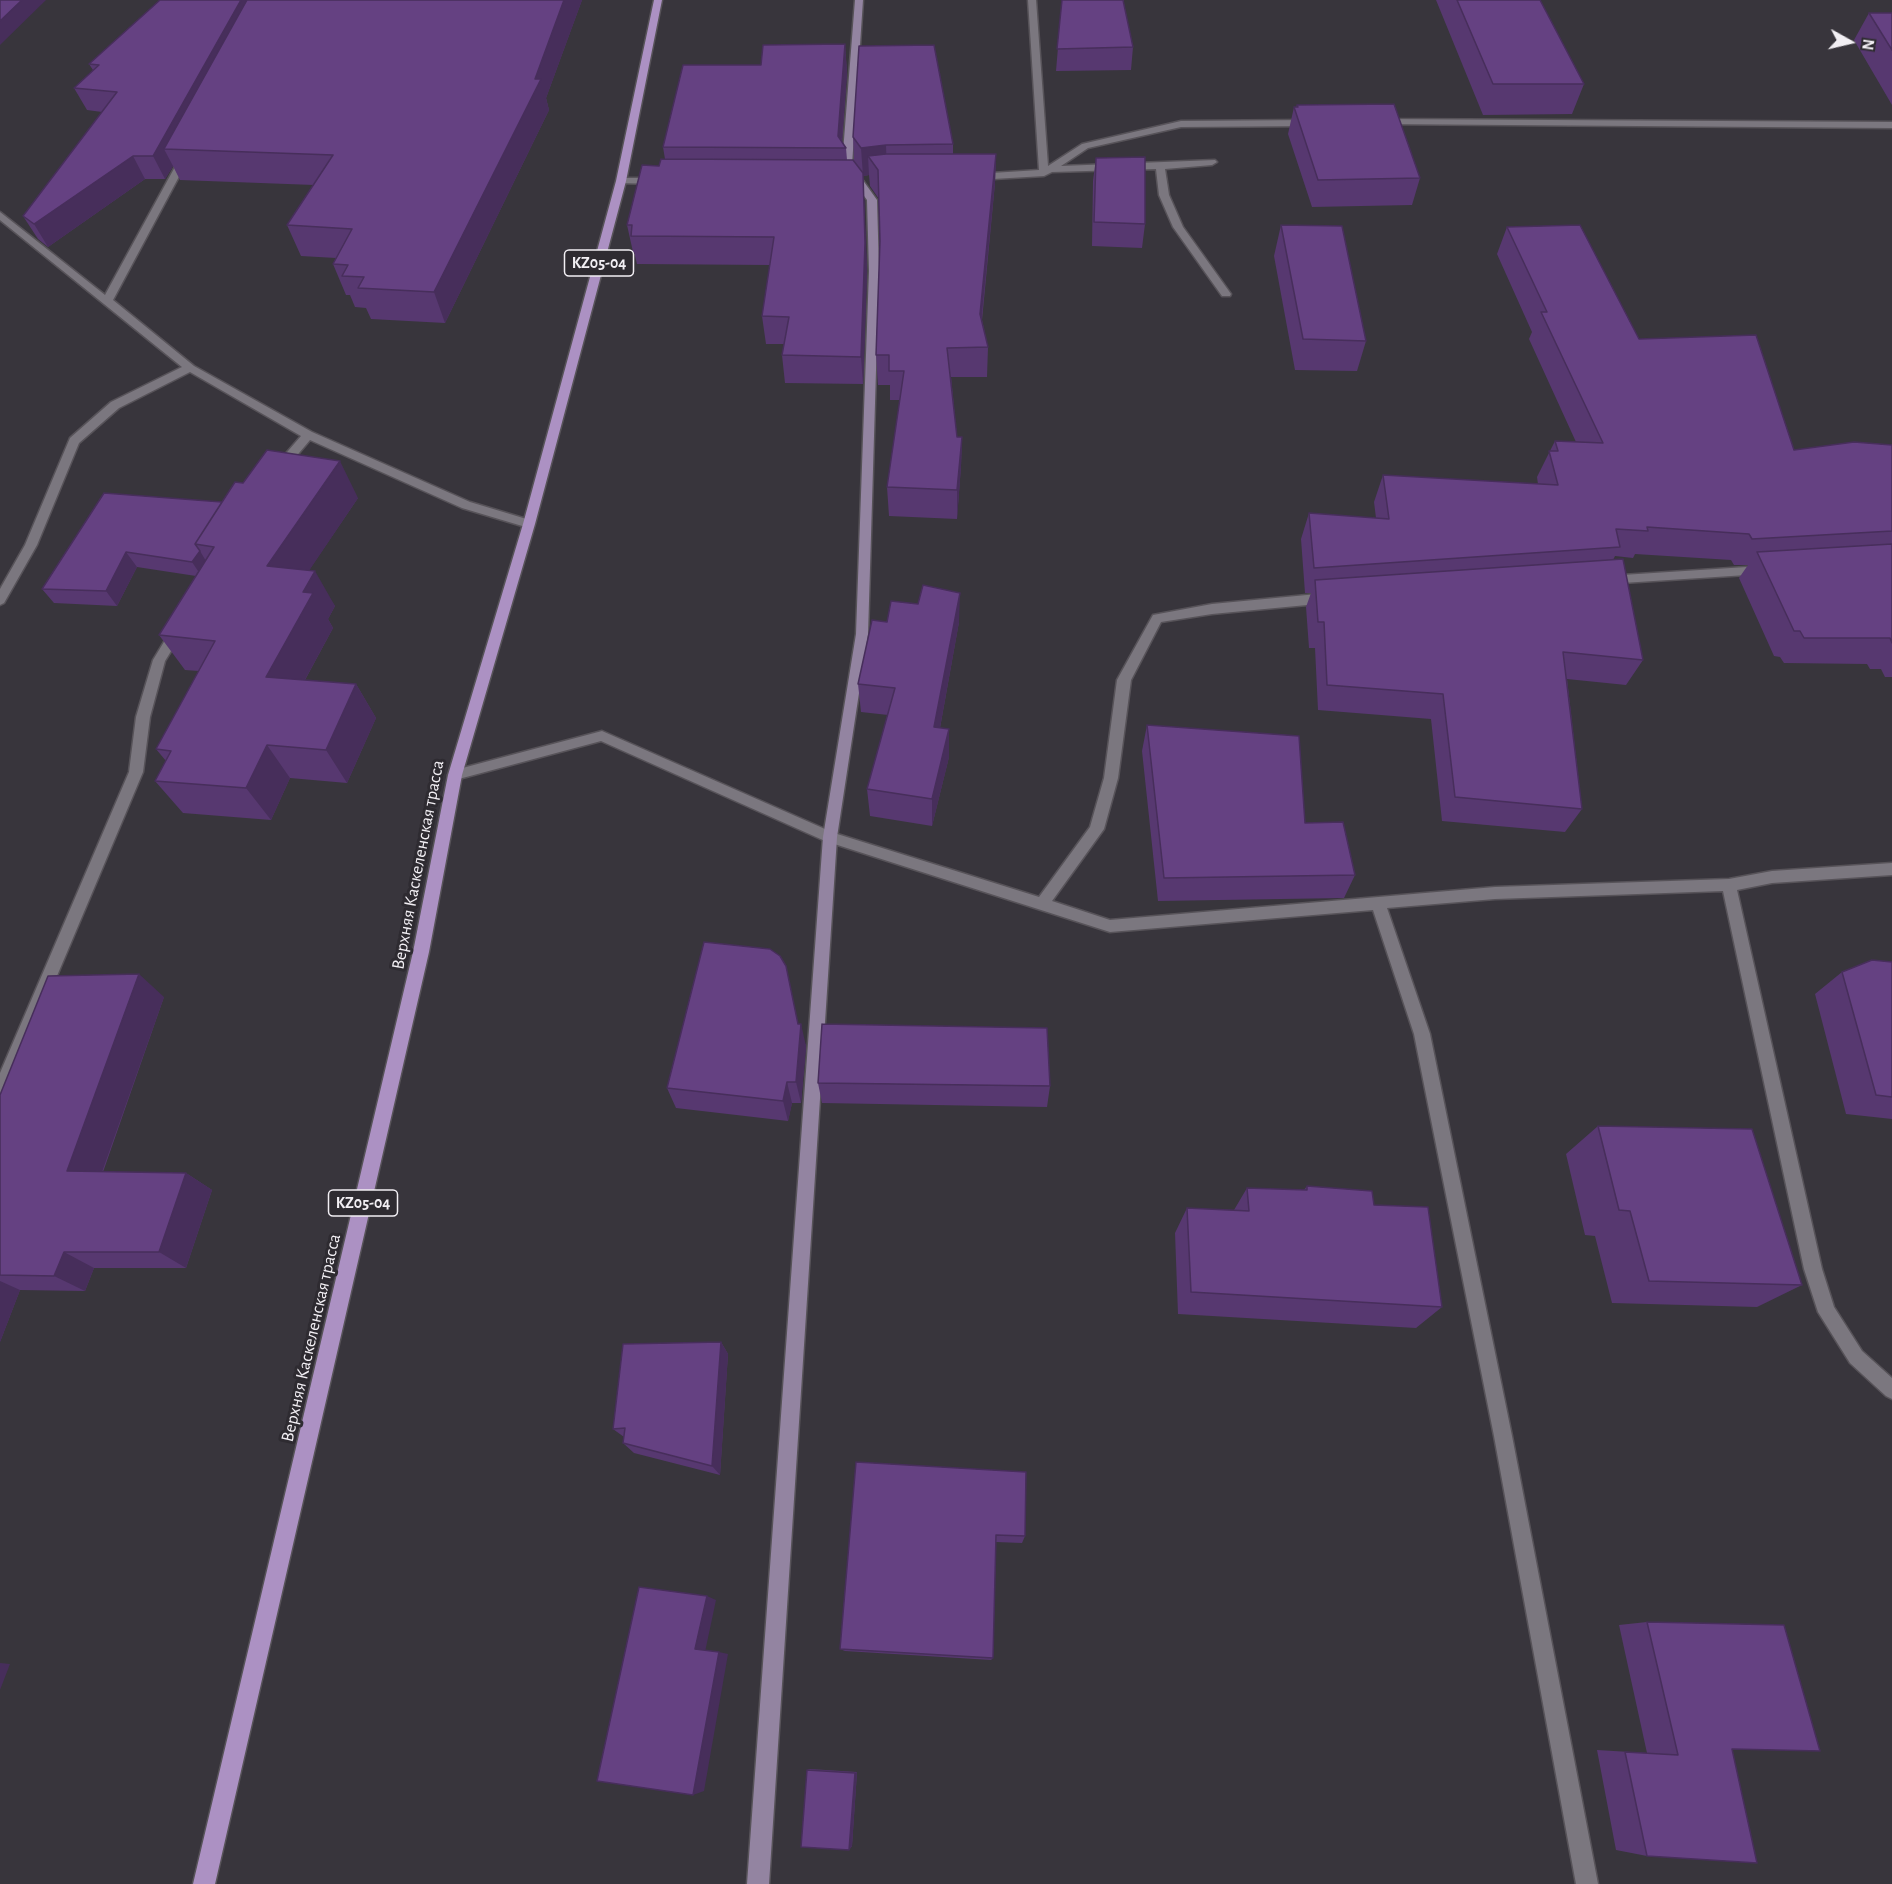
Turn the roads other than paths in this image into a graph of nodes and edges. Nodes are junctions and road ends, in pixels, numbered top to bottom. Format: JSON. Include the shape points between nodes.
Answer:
{"nodes":[{"id":1,"x":658,"y":0,"type":"edge"},
{"id":2,"x":859,"y":0,"type":"edge"},
{"id":3,"x":1032,"y":0,"type":"edge"},
{"id":4,"x":1320,"y":122,"type":"edge"},
{"id":5,"x":1366,"y":122,"type":"edge"},
{"id":6,"x":1892,"y":125,"type":"edge"},
{"id":7,"x":191,"y":146,"type":"edge"},
{"id":8,"x":1212,"y":162,"type":"dead end"},
{"id":9,"x":1160,"y":166,"type":"junction"},
{"id":10,"x":1047,"y":171,"type":"junction"},
{"id":11,"x":970,"y":177,"type":"edge"},
{"id":12,"x":621,"y":181,"type":"junction"},
{"id":13,"x":669,"y":181,"type":"edge"},
{"id":14,"x":0,"y":215,"type":"edge"},
{"id":15,"x":1226,"y":294,"type":"dead end"},
{"id":16,"x":107,"y":301,"type":"junction"},
{"id":17,"x":190,"y":368,"type":"junction"},
{"id":18,"x":308,"y":435,"type":"junction"},
{"id":19,"x":269,"y":483,"type":"edge"},
{"id":20,"x":529,"y":524,"type":"junction"},
{"id":21,"x":1773,"y":569,"type":"edge"},
{"id":22,"x":1591,"y":580,"type":"edge"},
{"id":23,"x":1346,"y":597,"type":"edge"},
{"id":24,"x":0,"y":600,"type":"edge"},
{"id":25,"x":187,"y":615,"type":"edge"},
{"id":26,"x":454,"y":774,"type":"junction"},
{"id":27,"x":830,"y":837,"type":"junction"},
{"id":28,"x":1892,"y":868,"type":"edge"},
{"id":29,"x":1729,"y":885,"type":"junction"},
{"id":30,"x":1042,"y":903,"type":"junction"},
{"id":31,"x":1378,"y":903,"type":"junction"},
{"id":32,"x":0,"y":1092,"type":"edge"},
{"id":33,"x":1892,"y":1390,"type":"edge"},
{"id":34,"x":204,"y":1884,"type":"edge"},
{"id":35,"x":758,"y":1884,"type":"edge"},
{"id":36,"x":1587,"y":1884,"type":"edge"}],
"edges":[{"from":1,"to":12,"type":"main road","number":"KZ05-04"},
{"from":2,"to":27,"type":"street","via":[[847,165],[872,200],[874,271],[862,634]]},
{"from":3,"to":10,"type":"street"},
{"from":4,"to":10,"type":"street","via":[[1181,124],[1085,146]]},
{"from":5,"to":6,"type":"street"},
{"from":7,"to":16,"type":"street"},
{"from":8,"to":9,"type":"street"},
{"from":9,"to":10,"type":"street"},
{"from":9,"to":15,"type":"street","via":[[1164,195],[1178,227]]},
{"from":10,"to":11,"type":"street"},
{"from":12,"to":13,"type":"street"},
{"from":12,"to":20,"type":"main road","number":"KZ05-04"},
{"from":14,"to":16,"type":"street"},
{"from":16,"to":17,"type":"street"},
{"from":17,"to":18,"type":"street"},
{"from":17,"to":24,"type":"street","via":[[115,405],[74,441],[31,545]]},
{"from":18,"to":19,"type":"street"},
{"from":18,"to":20,"type":"street","via":[[466,505]]},
{"from":20,"to":26,"type":"main road","name":"Верхняя Каскеленская трасса","number":"KZ05-04"},
{"from":21,"to":22,"type":"street"},
{"from":23,"to":30,"type":"street","via":[[1157,618],[1124,680],[1111,778],[1097,829]]},
{"from":25,"to":32,"type":"street","via":[[159,660],[143,717],[136,772]]},
{"from":26,"to":27,"type":"street","via":[[602,736]]},
{"from":26,"to":34,"type":"main road","name":"Верхняя Каскеленская трасса","number":"KZ05-04","via":[[421,952]]},
{"from":27,"to":30,"type":"street"},
{"from":27,"to":35,"type":"street"},
{"from":28,"to":29,"type":"street","via":[[1772,877]]},
{"from":29,"to":31,"type":"street","via":[[1495,893]]},
{"from":29,"to":33,"type":"street","via":[[1813,1269],[1827,1312],[1856,1357]]},
{"from":30,"to":31,"type":"street","via":[[1110,926]]},
{"from":31,"to":36,"type":"street","via":[[1422,1034]]}]}
